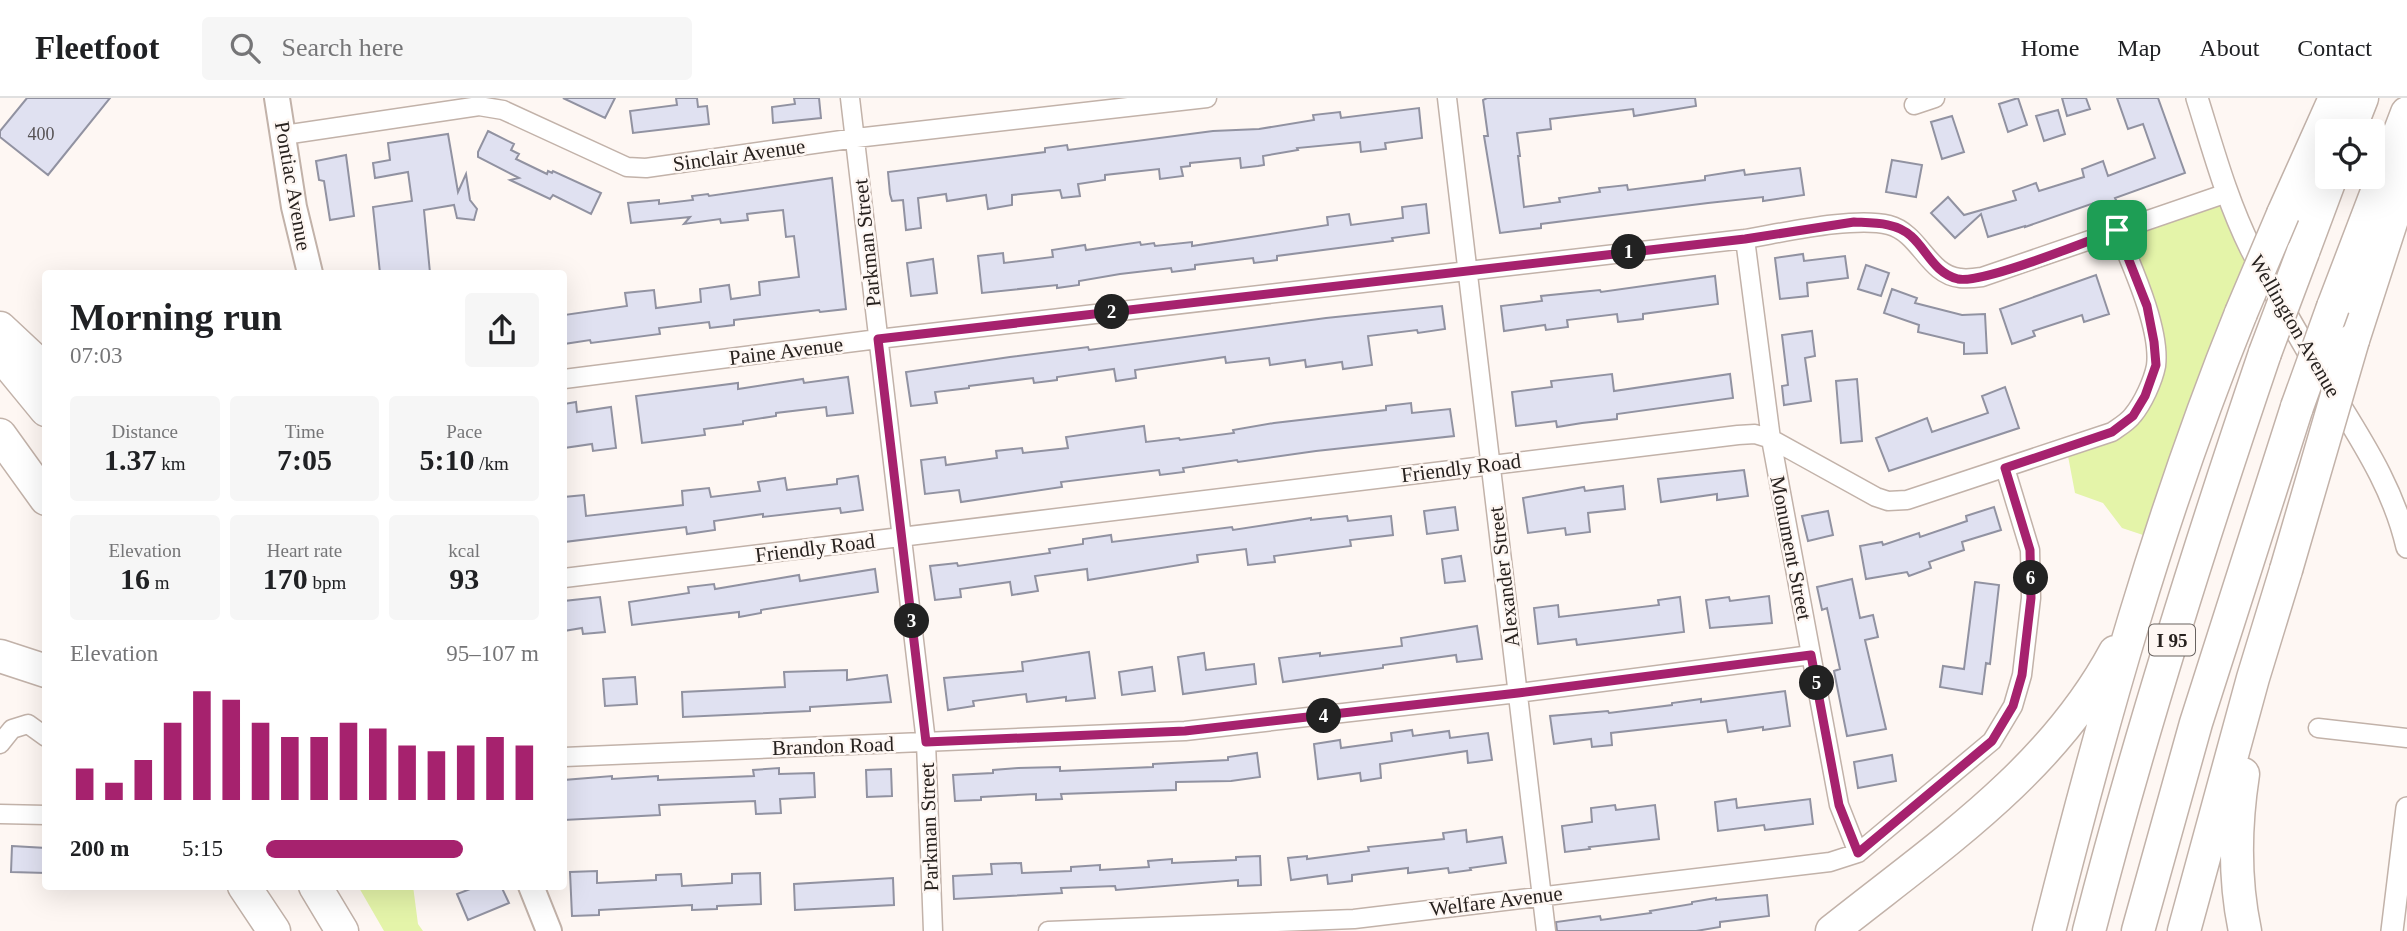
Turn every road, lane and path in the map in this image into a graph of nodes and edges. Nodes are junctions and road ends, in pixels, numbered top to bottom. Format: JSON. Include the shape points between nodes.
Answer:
{"nodes":[{"id":1,"x":277,"y":98,"type":"edge"},
{"id":2,"x":850,"y":98,"type":"edge"},
{"id":3,"x":1207,"y":98,"type":"edge"},
{"id":4,"x":1447,"y":98,"type":"edge"},
{"id":5,"x":1935,"y":98,"type":"edge"},
{"id":6,"x":2197,"y":98,"type":"edge"},
{"id":7,"x":2335,"y":98,"type":"edge"},
{"id":8,"x":2362,"y":98,"type":"edge"},
{"id":9,"x":1914,"y":105,"type":"dead end"},
{"id":10,"x":2354,"y":119,"type":"edge"},
{"id":11,"x":2405,"y":119,"type":"edge"},
{"id":12,"x":284,"y":135,"type":"junction"},
{"id":13,"x":856,"y":138,"type":"junction"},
{"id":14,"x":2407,"y":173,"type":"edge"},
{"id":15,"x":2327,"y":189,"type":"edge"},
{"id":16,"x":2227,"y":193,"type":"junction"},
{"id":17,"x":2117,"y":230,"type":"junction"},
{"id":18,"x":1745,"y":239,"type":"junction"},
{"id":19,"x":309,"y":270,"type":"edge"},
{"id":20,"x":1468,"y":271,"type":"junction"},
{"id":21,"x":0,"y":328,"type":"edge"},
{"id":22,"x":878,"y":339,"type":"junction"},
{"id":23,"x":0,"y":354,"type":"edge"},
{"id":24,"x":42,"y":367,"type":"edge"},
{"id":25,"x":567,"y":379,"type":"edge"},
{"id":26,"x":42,"y":405,"type":"edge"},
{"id":27,"x":0,"y":435,"type":"edge"},
{"id":28,"x":1771,"y":439,"type":"junction"},
{"id":29,"x":1490,"y":464,"type":"junction"},
{"id":30,"x":2005,"y":468,"type":"junction"},
{"id":31,"x":42,"y":493,"type":"edge"},
{"id":32,"x":902,"y":537,"type":"junction"},
{"id":33,"x":2407,"y":547,"type":"edge"},
{"id":34,"x":2286,"y":570,"type":"junction"},
{"id":35,"x":567,"y":578,"type":"edge"},
{"id":36,"x":2134,"y":617,"type":"junction"},
{"id":37,"x":1811,"y":655,"type":"junction"},
{"id":38,"x":0,"y":656,"type":"edge"},
{"id":39,"x":42,"y":670,"type":"edge"},
{"id":40,"x":1518,"y":693,"type":"junction"},
{"id":41,"x":2318,"y":727,"type":"dead end"},
{"id":42,"x":42,"y":734,"type":"edge"},
{"id":43,"x":2407,"y":738,"type":"edge"},
{"id":44,"x":926,"y":742,"type":"junction"},
{"id":45,"x":0,"y":744,"type":"edge"},
{"id":46,"x":567,"y":757,"type":"edge"},
{"id":47,"x":2407,"y":808,"type":"edge"},
{"id":48,"x":0,"y":814,"type":"edge"},
{"id":49,"x":42,"y":815,"type":"edge"},
{"id":50,"x":1858,"y":853,"type":"junction"},
{"id":51,"x":247,"y":890,"type":"edge"},
{"id":52,"x":269,"y":890,"type":"edge"},
{"id":53,"x":317,"y":890,"type":"edge"},
{"id":54,"x":533,"y":890,"type":"edge"},
{"id":55,"x":1542,"y":895,"type":"junction"},
{"id":56,"x":274,"y":931,"type":"edge"},
{"id":57,"x":293,"y":931,"type":"edge"},
{"id":58,"x":342,"y":931,"type":"edge"},
{"id":59,"x":549,"y":931,"type":"edge"},
{"id":60,"x":933,"y":931,"type":"edge"},
{"id":61,"x":1048,"y":931,"type":"edge"},
{"id":62,"x":1546,"y":931,"type":"edge"},
{"id":63,"x":1832,"y":931,"type":"edge"},
{"id":64,"x":2049,"y":931,"type":"edge"},
{"id":65,"x":2089,"y":931,"type":"edge"},
{"id":66,"x":2138,"y":931,"type":"edge"},
{"id":67,"x":2184,"y":931,"type":"edge"},
{"id":68,"x":2245,"y":931,"type":"edge"},
{"id":69,"x":2392,"y":931,"type":"edge"}],
"edges":[{"from":1,"to":12,"type":"main road","name":"Pontiac Avenue"},
{"from":2,"to":13,"type":"street","name":"Parkman Street"},
{"from":3,"to":13,"type":"street","name":"Sinclair Avenue"},
{"from":4,"to":20,"type":"street","name":"Alexander Street"},
{"from":5,"to":9,"type":"street"},
{"from":6,"to":16,"type":"street","name":"Wellington Avenue"},
{"from":7,"to":36,"type":"highway","bridge":true,"via":[[2241,313],[2189,448]]},
{"from":8,"to":10,"type":"highway"},
{"from":11,"to":66,"type":"highway","number":"I 95","bridge":true,"via":[[2297,407],[2196,723]]},
{"from":12,"to":13,"type":"street","name":"Sinclair Avenue","via":[[479,106],[503,110],[628,167],[646,168]]},
{"from":12,"to":19,"type":"main road","name":"Pontiac Avenue"},
{"from":13,"to":22,"type":"street","name":"Parkman Street"},
{"from":14,"to":34,"type":"highway","bridge":true},
{"from":15,"to":65,"type":"highway","number":"I 95","bridge":true,"via":[[2204,535]]},
{"from":16,"to":17,"type":"street","name":"Paine Avenue"},
{"from":16,"to":33,"type":"street","name":"Wellington Avenue","via":[[2251,248],[2372,456]]},
{"from":17,"to":18,"type":"street","name":"Paine Avenue","via":[[1982,277],[1958,279],[1934,265],[1911,235],[1890,225],[1854,222]]},
{"from":17,"to":30,"type":"street","name":"Friendly Road","via":[[2147,306],[2154,342],[2156,365],[2145,396],[2133,416],[2112,432]]},
{"from":18,"to":20,"type":"street","name":"Paine Avenue"},
{"from":18,"to":28,"type":"street","name":"Monument Street"},
{"from":20,"to":22,"type":"street","name":"Paine Avenue"},
{"from":20,"to":29,"type":"street","name":"Alexander Street"},
{"from":21,"to":24,"type":"highway"},
{"from":22,"to":25,"type":"street","name":"Paine Avenue"},
{"from":22,"to":32,"type":"street","name":"Parkman Street"},
{"from":23,"to":26,"type":"highway"},
{"from":27,"to":31,"type":"highway"},
{"from":28,"to":29,"type":"street","name":"Friendly Road","via":[[1738,435]]},
{"from":28,"to":30,"type":"street","name":"Friendly Road","via":[[1888,501],[1907,500]]},
{"from":28,"to":37,"type":"street","name":"Monument Street"},
{"from":29,"to":32,"type":"street","name":"Friendly Road"},
{"from":29,"to":40,"type":"street","name":"Alexander Street"},
{"from":30,"to":50,"type":"street","via":[[2030,550],[2031,598],[2022,675],[2013,706],[1992,741]]},
{"from":32,"to":35,"type":"street","name":"Friendly Road"},
{"from":32,"to":44,"type":"street","name":"Parkman Street"},
{"from":34,"to":67,"type":"highway"},
{"from":34,"to":68,"type":"highway","via":[[2238,809],[2237,860]]},
{"from":36,"to":63,"type":"highway","via":[[2092,689],[2042,755],[1986,809]]},
{"from":36,"to":64,"type":"highway"},
{"from":37,"to":40,"type":"street","name":"Brandon Road"},
{"from":37,"to":50,"type":"street","name":"Monument Street","via":[[1839,805]]},
{"from":38,"to":39,"type":"highway"},
{"from":40,"to":44,"type":"street","name":"Brandon Road","via":[[1185,731]]},
{"from":40,"to":55,"type":"street","name":"Alexander Street"},
{"from":41,"to":43,"type":"street"},
{"from":42,"to":45,"type":"street","via":[[28,724],[12,729]]},
{"from":44,"to":46,"type":"street","name":"Brandon Road"},
{"from":44,"to":60,"type":"street","name":"Parkman Street"},
{"from":47,"to":69,"type":"street"},
{"from":48,"to":49,"type":"street"},
{"from":50,"to":55,"type":"street","name":"Welfare Avenue","via":[[1830,862]]},
{"from":51,"to":56,"type":"highway"},
{"from":52,"to":57,"type":"highway"},
{"from":53,"to":58,"type":"highway"},
{"from":54,"to":59,"type":"main road"},
{"from":55,"to":61,"type":"street","name":"Welfare Avenue","via":[[1354,919]]},
{"from":55,"to":62,"type":"street","name":"Alexander Street"}]}
